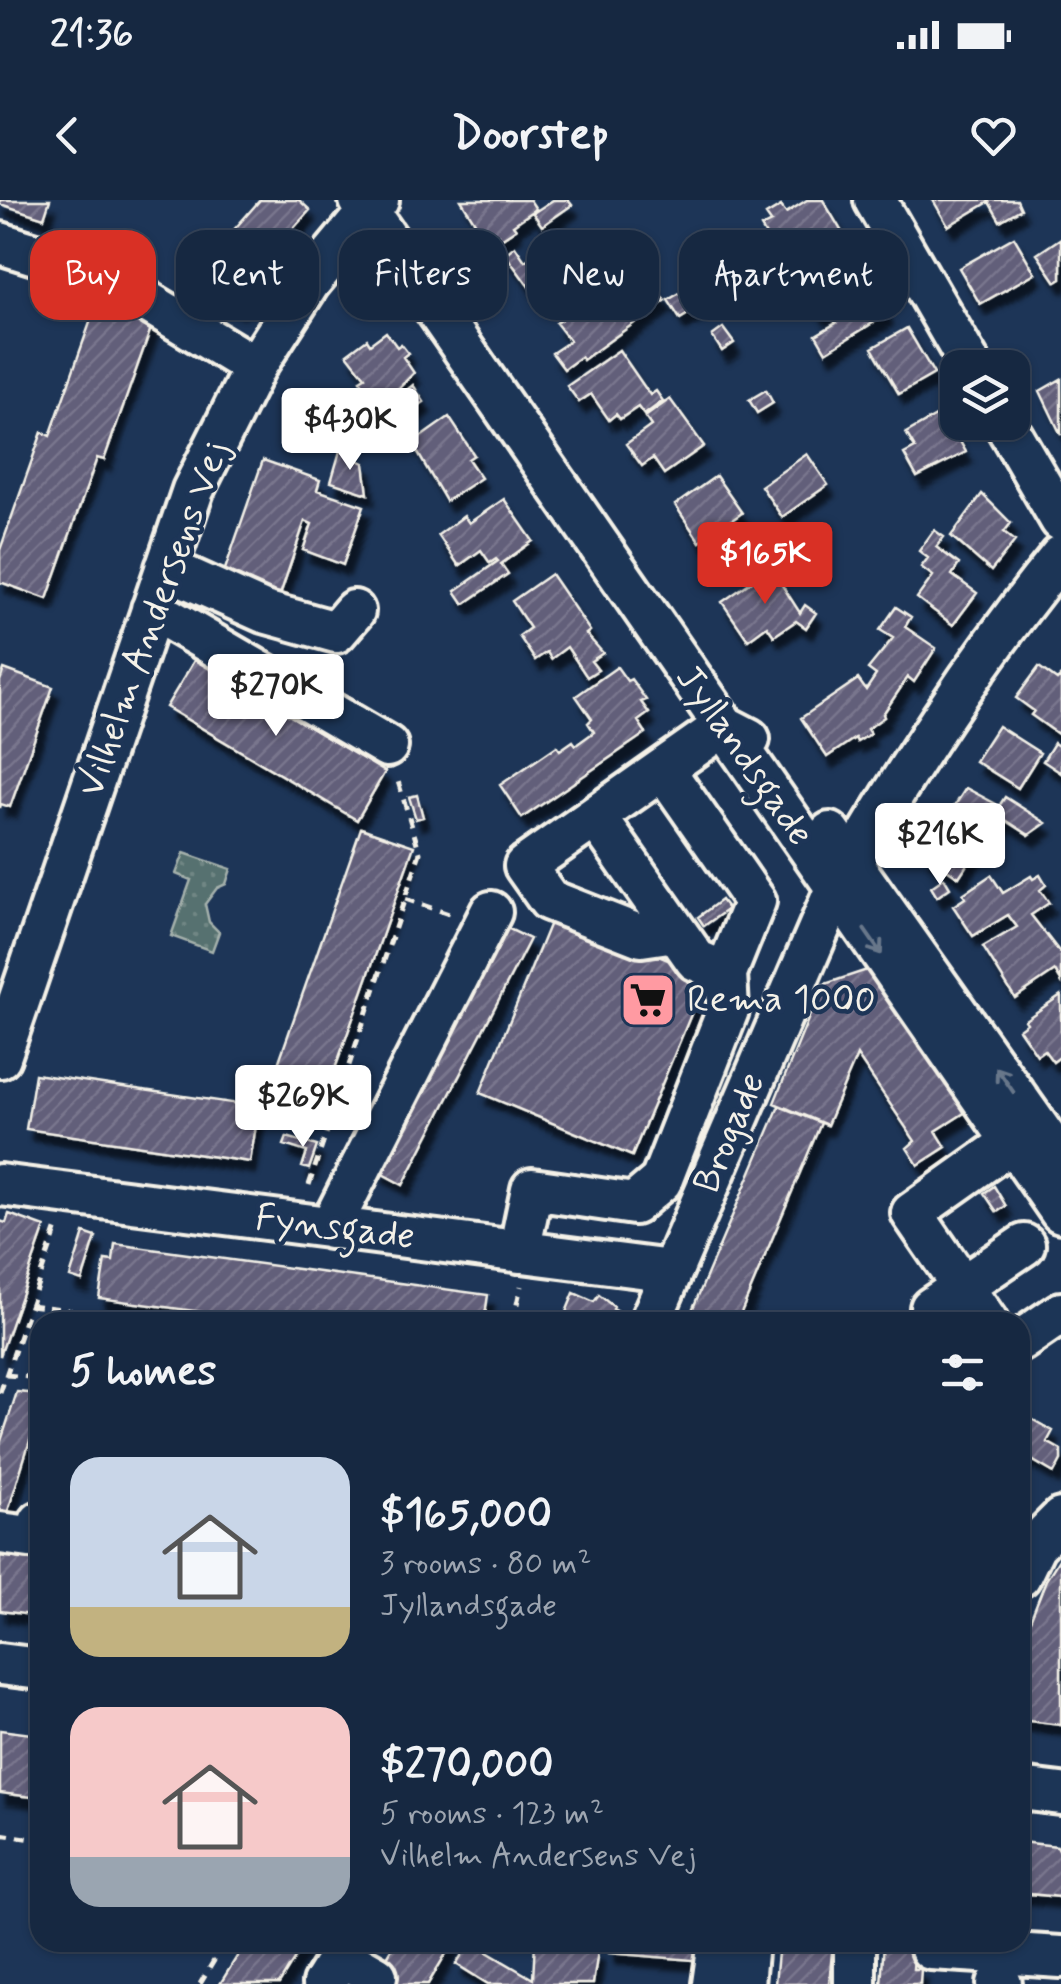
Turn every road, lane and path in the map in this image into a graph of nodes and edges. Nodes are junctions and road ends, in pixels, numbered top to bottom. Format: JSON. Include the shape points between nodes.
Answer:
{"nodes":[{"id":1,"x":875,"y":200,"type":"edge"},
{"id":2,"x":375,"y":203,"type":"edge"},
{"id":3,"x":0,"y":243,"type":"edge"},
{"id":4,"x":962,"y":350,"type":"edge"},
{"id":5,"x":255,"y":367,"type":"junction"},
{"id":6,"x":1014,"y":440,"type":"edge"},
{"id":7,"x":1061,"y":520,"type":"edge"},
{"id":8,"x":1061,"y":556,"type":"edge"},
{"id":9,"x":166,"y":568,"type":"junction"},
{"id":10,"x":152,"y":609,"type":"junction"},
{"id":11,"x":354,"y":611,"type":"dead end"},
{"id":12,"x":724,"y":726,"type":"junction"},
{"id":13,"x":387,"y":746,"type":"joint"},
{"id":14,"x":773,"y":752,"type":"junction"},
{"id":15,"x":664,"y":770,"type":"junction"},
{"id":16,"x":596,"y":816,"type":"junction"},
{"id":17,"x":844,"y":876,"type":"junction"},
{"id":18,"x":405,"y":899,"type":"junction"},
{"id":19,"x":488,"y":919,"type":"joint"},
{"id":20,"x":675,"y":931,"type":"junction"},
{"id":21,"x":726,"y":973,"type":"junction"},
{"id":22,"x":0,"y":1056,"type":"edge"},
{"id":23,"x":1024,"y":1133,"type":"junction"},
{"id":24,"x":1061,"y":1160,"type":"edge"},
{"id":25,"x":0,"y":1185,"type":"edge"},
{"id":26,"x":69,"y":1194,"type":"junction"},
{"id":27,"x":1061,"y":1212,"type":"edge"},
{"id":28,"x":313,"y":1226,"type":"junction"},
{"id":29,"x":1024,"y":1244,"type":"dead end"},
{"id":30,"x":518,"y":1252,"type":"junction"},
{"id":31,"x":671,"y":1271,"type":"junction"},
{"id":32,"x":946,"y":1297,"type":"junction"},
{"id":33,"x":30,"y":1306,"type":"junction"},
{"id":34,"x":80,"y":1312,"type":"edge"},
{"id":35,"x":654,"y":1312,"type":"edge"},
{"id":36,"x":970,"y":1312,"type":"edge"},
{"id":37,"x":1061,"y":1313,"type":"edge"},
{"id":38,"x":1030,"y":1334,"type":"edge"},
{"id":39,"x":6,"y":1376,"type":"junction"},
{"id":40,"x":30,"y":1377,"type":"edge"},
{"id":41,"x":0,"y":1393,"type":"edge"},
{"id":42,"x":1061,"y":1519,"type":"edge"},
{"id":43,"x":0,"y":1533,"type":"edge"},
{"id":44,"x":30,"y":1537,"type":"edge"},
{"id":45,"x":1030,"y":1555,"type":"edge"},
{"id":46,"x":0,"y":1664,"type":"edge"},
{"id":47,"x":30,"y":1668,"type":"edge"},
{"id":48,"x":1030,"y":1790,"type":"edge"},
{"id":49,"x":1061,"y":1794,"type":"edge"},
{"id":50,"x":0,"y":1834,"type":"edge"},
{"id":51,"x":30,"y":1838,"type":"edge"},
{"id":52,"x":219,"y":1952,"type":"edge"},
{"id":53,"x":718,"y":1952,"type":"edge"},
{"id":54,"x":747,"y":1952,"type":"edge"},
{"id":55,"x":855,"y":1952,"type":"edge"},
{"id":56,"x":980,"y":1952,"type":"edge"},
{"id":57,"x":1061,"y":1957,"type":"edge"},
{"id":58,"x":338,"y":1961,"type":"edge"},
{"id":59,"x":376,"y":1976,"type":"dead end"},
{"id":60,"x":200,"y":1984,"type":"edge"},
{"id":61,"x":713,"y":1984,"type":"edge"},
{"id":62,"x":743,"y":1984,"type":"edge"},
{"id":63,"x":855,"y":1984,"type":"edge"}],
"edges":[{"from":1,"to":4,"type":"street"},
{"from":2,"to":5,"type":"street","name":"Vilhelm Andersens Vej","via":[[309,283]]},
{"from":2,"to":12,"type":"street","name":"Jyllandsgade"},
{"from":2,"to":14,"type":"street","name":"Jyllandsgade"},
{"from":3,"to":5,"type":"street","via":[[105,276]]},
{"from":5,"to":9,"type":"street","name":"Vilhelm Andersens Vej","via":[[193,490]]},
{"from":6,"to":7,"type":"street"},
{"from":8,"to":17,"type":"street","name":"Brogade","via":[[953,701]]},
{"from":9,"to":10,"type":"street","name":"Vilhelm Andersens Vej"},
{"from":9,"to":11,"type":"street","via":[[264,612],[336,632]]},
{"from":10,"to":13,"type":"street"},
{"from":10,"to":22,"type":"street","name":"Vilhelm Andersens Vej"},
{"from":12,"to":14,"type":"street"},
{"from":12,"to":15,"type":"street"},
{"from":12,"to":17,"type":"street","name":"Jyllandsgade"},
{"from":13,"to":18,"type":"path","via":[[420,853]]},
{"from":14,"to":17,"type":"street","name":"Jyllandsgade"},
{"from":15,"to":16,"type":"street"},
{"from":15,"to":21,"type":"street","via":[[755,901]]},
{"from":16,"to":20,"type":"street"},
{"from":16,"to":20,"type":"street","via":[[526,866],[549,900],[641,936]]},
{"from":17,"to":23,"type":"street","name":"Jyllandsgade"},
{"from":17,"to":31,"type":"street","name":"Brogade"},
{"from":18,"to":19,"type":"path"},
{"from":18,"to":28,"type":"path"},
{"from":19,"to":28,"type":"street"},
{"from":20,"to":21,"type":"street","via":[[696,960]]},
{"from":21,"to":30,"type":"street","via":[[728,1010],[661,1181],[634,1204],[532,1189]]},
{"from":23,"to":24,"type":"street","name":"Jyllandsgade"},
{"from":23,"to":27,"type":"street","name":"Jyllandsgade"},
{"from":23,"to":32,"type":"street","via":[[912,1212]]},
{"from":25,"to":26,"type":"street","name":"Fynsgade"},
{"from":26,"to":28,"type":"street","name":"Fynsgade"},
{"from":26,"to":33,"type":"path"},
{"from":28,"to":30,"type":"street","name":"Fynsgade"},
{"from":29,"to":32,"type":"street"},
{"from":30,"to":31,"type":"street","name":"Fynsgade"},
{"from":31,"to":35,"type":"street","name":"Brogade"},
{"from":32,"to":36,"type":"street"},
{"from":33,"to":34,"type":"path"},
{"from":33,"to":39,"type":"path"},
{"from":37,"to":38,"type":"street"},
{"from":39,"to":40,"type":"path"},
{"from":39,"to":41,"type":"path"},
{"from":42,"to":45,"type":"street"},
{"from":43,"to":44,"type":"street"},
{"from":46,"to":47,"type":"street"},
{"from":48,"to":49,"type":"street"},
{"from":50,"to":51,"type":"path"},
{"from":52,"to":60,"type":"path"},
{"from":53,"to":61,"type":"street"},
{"from":54,"to":62,"type":"street"},
{"from":55,"to":63,"type":"street"},
{"from":56,"to":57,"type":"street"},
{"from":58,"to":59,"type":"street"}]}
